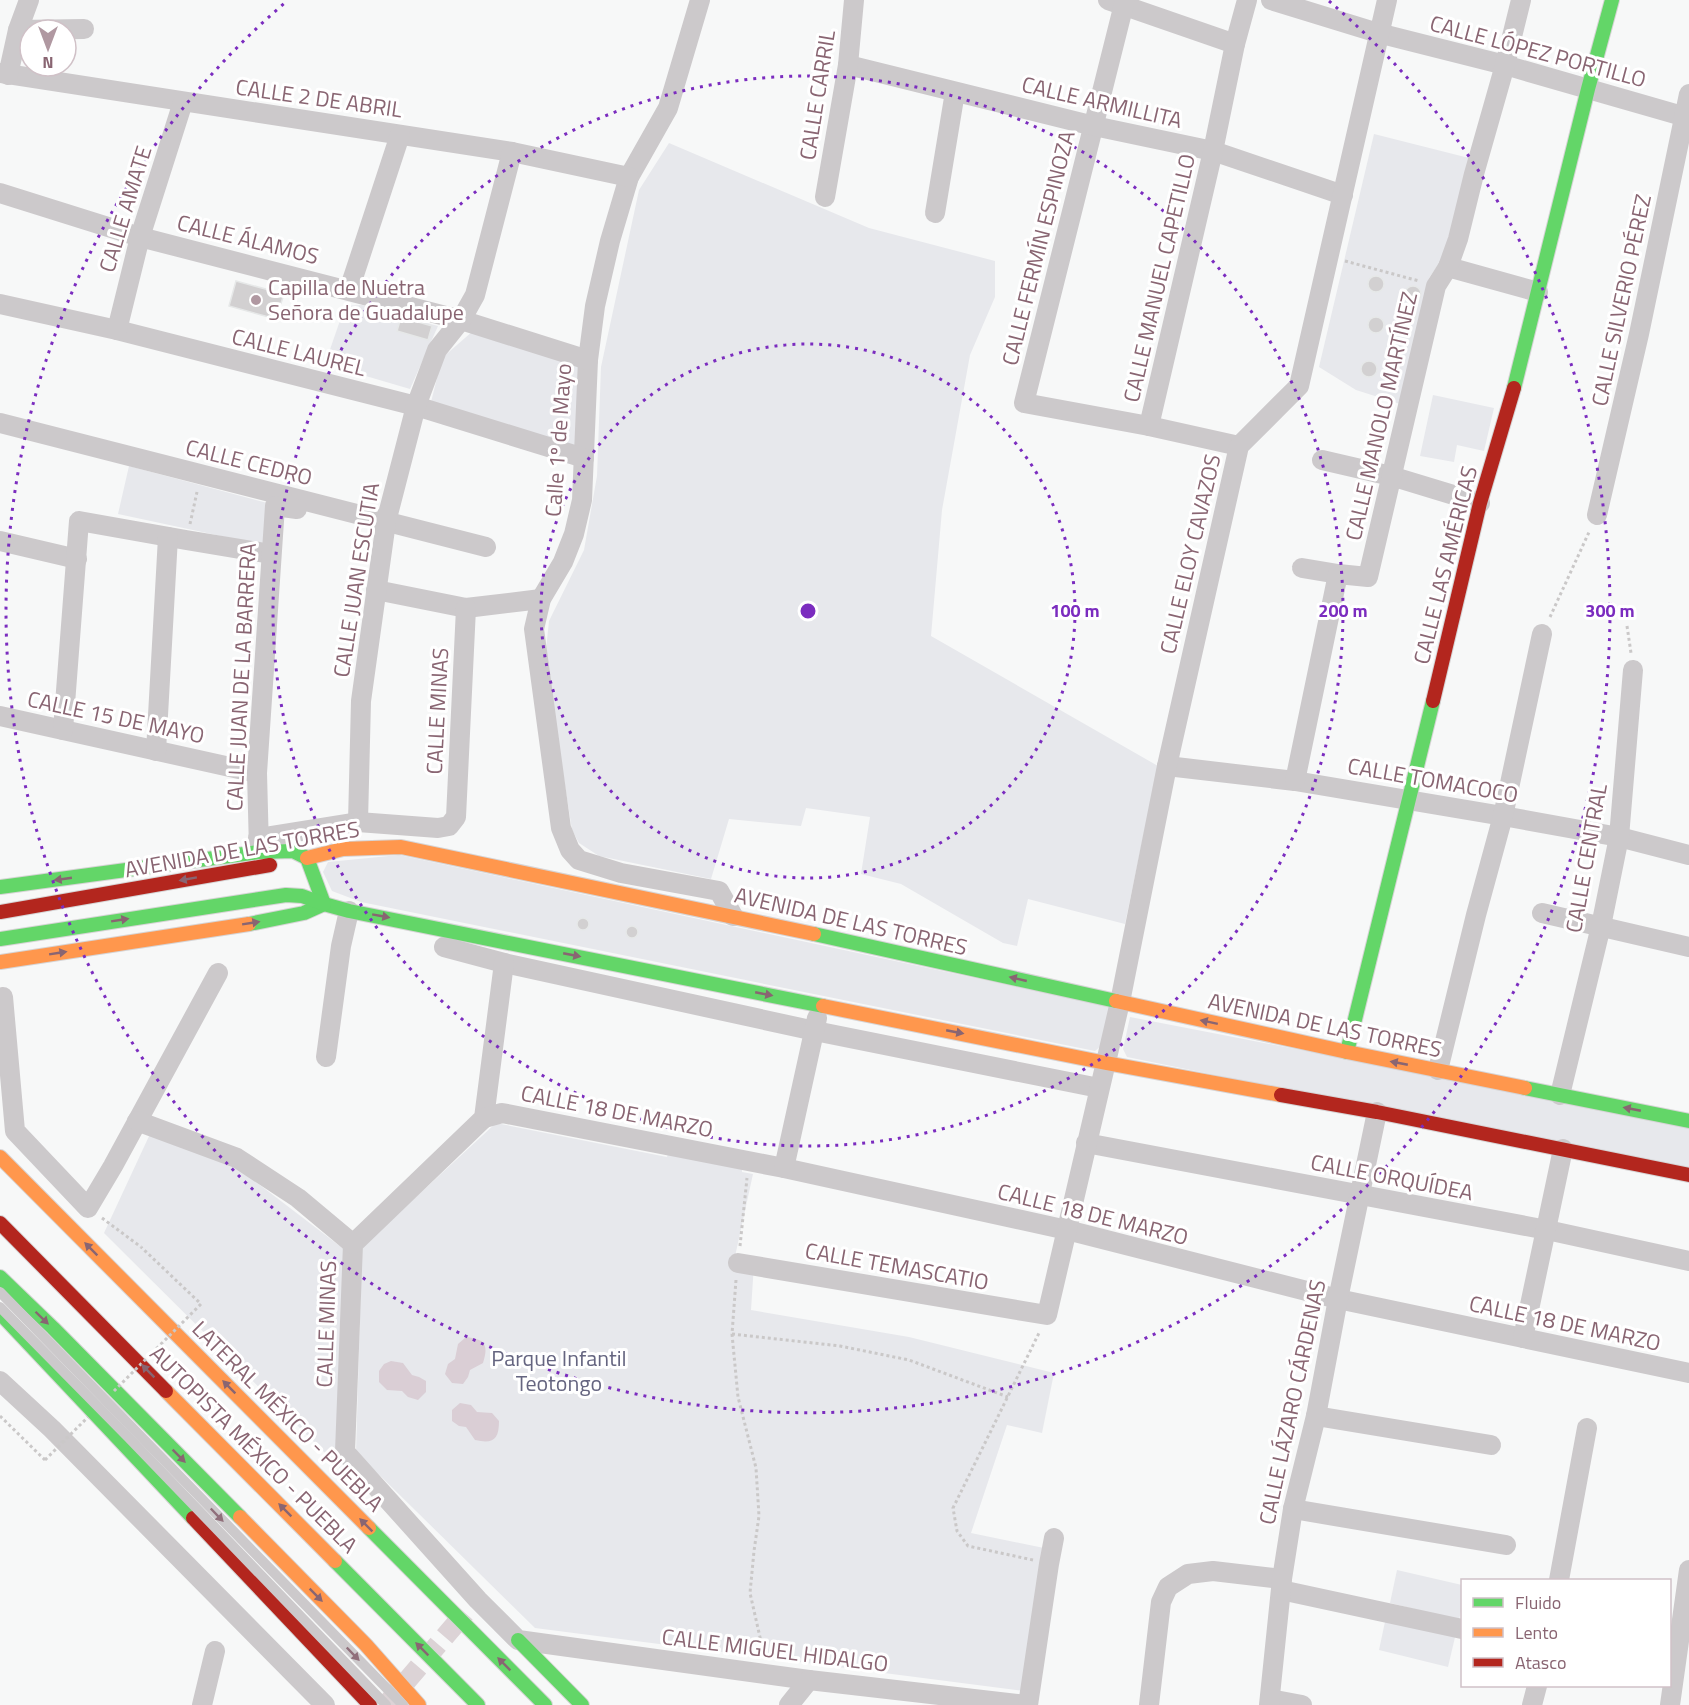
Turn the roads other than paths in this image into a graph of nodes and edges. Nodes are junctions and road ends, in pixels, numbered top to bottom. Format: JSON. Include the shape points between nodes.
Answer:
{"nodes":[{"id":1,"x":29,"y":0,"type":"edge"},
{"id":2,"x":700,"y":0,"type":"edge"},
{"id":3,"x":854,"y":0,"type":"edge"},
{"id":4,"x":1246,"y":0,"type":"edge"},
{"id":5,"x":1271,"y":0,"type":"edge"},
{"id":6,"x":1387,"y":0,"type":"edge"},
{"id":7,"x":1521,"y":0,"type":"edge"},
{"id":8,"x":1612,"y":0,"type":"edge"},
{"id":9,"x":1119,"y":2,"type":"edge"},
{"id":10,"x":22,"y":18,"type":"edge"},
{"id":11,"x":78,"y":29,"type":"edge"},
{"id":12,"x":84,"y":29,"type":"dead end"},
{"id":13,"x":18,"y":30,"type":"edge"},
{"id":14,"x":1378,"y":33,"type":"junction"},
{"id":15,"x":1235,"y":44,"type":"junction"},
{"id":16,"x":1505,"y":64,"type":"junction"},
{"id":17,"x":848,"y":65,"type":"junction"},
{"id":18,"x":4,"y":74,"type":"edge"},
{"id":19,"x":1588,"y":89,"type":"junction"},
{"id":20,"x":955,"y":92,"type":"junction"},
{"id":21,"x":1689,"y":94,"type":"edge"},
{"id":22,"x":183,"y":102,"type":"junction"},
{"id":23,"x":1687,"y":118,"type":"edge"},
{"id":24,"x":1094,"y":126,"type":"junction"},
{"id":25,"x":400,"y":135,"type":"junction"},
{"id":26,"x":1213,"y":151,"type":"junction"},
{"id":27,"x":512,"y":152,"type":"junction"},
{"id":28,"x":629,"y":177,"type":"junction"},
{"id":29,"x":0,"y":193,"type":"edge"},
{"id":30,"x":1343,"y":195,"type":"junction"},
{"id":31,"x":825,"y":197,"type":"dead end"},
{"id":32,"x":935,"y":213,"type":"dead end"},
{"id":33,"x":140,"y":237,"type":"junction"},
{"id":34,"x":1448,"y":267,"type":"junction"},
{"id":35,"x":349,"y":290,"type":"junction"},
{"id":36,"x":1538,"y":292,"type":"junction"},
{"id":37,"x":0,"y":304,"type":"edge"},
{"id":38,"x":461,"y":320,"type":"junction"},
{"id":39,"x":117,"y":330,"type":"junction"},
{"id":40,"x":588,"y":360,"type":"junction"},
{"id":41,"x":416,"y":406,"type":"junction"},
{"id":42,"x":0,"y":423,"type":"edge"},
{"id":43,"x":1149,"y":426,"type":"junction"},
{"id":44,"x":1239,"y":446,"type":"junction"},
{"id":45,"x":584,"y":458,"type":"junction"},
{"id":46,"x":1322,"y":460,"type":"dead end"},
{"id":47,"x":1391,"y":476,"type":"junction"},
{"id":48,"x":1480,"y":502,"type":"junction"},
{"id":49,"x":335,"y":509,"type":"junction"},
{"id":50,"x":1597,"y":515,"type":"road end"},
{"id":51,"x":386,"y":522,"type":"junction"},
{"id":52,"x":177,"y":539,"type":"junction"},
{"id":53,"x":0,"y":541,"type":"edge"},
{"id":54,"x":486,"y":548,"type":"dead end"},
{"id":55,"x":271,"y":554,"type":"junction"},
{"id":56,"x":77,"y":559,"type":"junction"},
{"id":57,"x":1302,"y":568,"type":"dead end"},
{"id":58,"x":1338,"y":574,"type":"junction"},
{"id":59,"x":376,"y":590,"type":"junction"},
{"id":60,"x":541,"y":599,"type":"junction"},
{"id":61,"x":466,"y":608,"type":"junction"},
{"id":62,"x":1542,"y":634,"type":"road end"},
{"id":63,"x":1633,"y":670,"type":"road end"},
{"id":64,"x":0,"y":716,"type":"edge"},
{"id":65,"x":63,"y":730,"type":"junction"},
{"id":66,"x":156,"y":750,"type":"junction"},
{"id":67,"x":1167,"y":766,"type":"junction"},
{"id":68,"x":257,"y":773,"type":"junction"},
{"id":69,"x":1295,"y":781,"type":"junction"},
{"id":70,"x":1409,"y":801,"type":"junction"},
{"id":71,"x":1503,"y":816,"type":"junction"},
{"id":72,"x":358,"y":822,"type":"junction"},
{"id":73,"x":1619,"y":837,"type":"junction"},
{"id":74,"x":259,"y":845,"type":"junction"},
{"id":75,"x":1689,"y":855,"type":"edge"},
{"id":76,"x":308,"y":858,"type":"junction"},
{"id":77,"x":0,"y":887,"type":"edge"},
{"id":78,"x":324,"y":903,"type":"junction"},
{"id":79,"x":349,"y":911,"type":"junction"},
{"id":80,"x":0,"y":912,"type":"edge"},
{"id":81,"x":1542,"y":913,"type":"dead end"},
{"id":82,"x":733,"y":916,"type":"junction"},
{"id":83,"x":1600,"y":926,"type":"junction"},
{"id":84,"x":0,"y":939,"type":"edge"},
{"id":85,"x":444,"y":947,"type":"dead end"},
{"id":86,"x":1689,"y":947,"type":"edge"},
{"id":87,"x":0,"y":962,"type":"edge"},
{"id":88,"x":504,"y":963,"type":"junction"},
{"id":89,"x":218,"y":973,"type":"dead end"},
{"id":90,"x":3,"y":997,"type":"dead end"},
{"id":91,"x":1120,"y":1002,"type":"junction"},
{"id":92,"x":820,"y":1005,"type":"junction"},
{"id":93,"x":815,"y":1031,"type":"junction"},
{"id":94,"x":1347,"y":1052,"type":"junction"},
{"id":95,"x":326,"y":1057,"type":"dead end"},
{"id":96,"x":1106,"y":1063,"type":"junction"},
{"id":97,"x":1438,"y":1070,"type":"junction"},
{"id":98,"x":1099,"y":1089,"type":"junction"},
{"id":99,"x":1560,"y":1095,"type":"junction"},
{"id":100,"x":1377,"y":1112,"type":"junction"},
{"id":101,"x":484,"y":1118,"type":"junction"},
{"id":102,"x":137,"y":1121,"type":"junction"},
{"id":103,"x":1689,"y":1121,"type":"edge"},
{"id":104,"x":1086,"y":1143,"type":"junction"},
{"id":105,"x":1563,"y":1149,"type":"junction"},
{"id":106,"x":0,"y":1158,"type":"edge"},
{"id":107,"x":784,"y":1168,"type":"junction"},
{"id":108,"x":1689,"y":1175,"type":"edge"},
{"id":109,"x":1360,"y":1195,"type":"junction"},
{"id":110,"x":0,"y":1223,"type":"edge"},
{"id":111,"x":1067,"y":1230,"type":"junction"},
{"id":112,"x":1547,"y":1230,"type":"junction"},
{"id":113,"x":353,"y":1244,"type":"junction"},
{"id":114,"x":1689,"y":1261,"type":"edge"},
{"id":115,"x":738,"y":1263,"type":"dead end"},
{"id":116,"x":0,"y":1277,"type":"edge"},
{"id":117,"x":0,"y":1292,"type":"edge"},
{"id":118,"x":1338,"y":1299,"type":"junction"},
{"id":119,"x":0,"y":1307,"type":"edge"},
{"id":120,"x":0,"y":1313,"type":"edge"},
{"id":121,"x":1047,"y":1316,"type":"joint"},
{"id":122,"x":1523,"y":1338,"type":"junction"},
{"id":123,"x":38,"y":1373,"type":"dead end"},
{"id":124,"x":1689,"y":1373,"type":"edge"},
{"id":125,"x":0,"y":1381,"type":"edge"},
{"id":126,"x":90,"y":1408,"type":"junction"},
{"id":127,"x":1316,"y":1416,"type":"junction"},
{"id":128,"x":1587,"y":1428,"type":"dead end"},
{"id":129,"x":1491,"y":1445,"type":"dead end"},
{"id":130,"x":1293,"y":1509,"type":"junction"},
{"id":131,"x":1054,"y":1538,"type":"dead end"},
{"id":132,"x":1506,"y":1545,"type":"dead end"},
{"id":133,"x":1689,"y":1570,"type":"edge"},
{"id":134,"x":1559,"y":1579,"type":"edge"},
{"id":135,"x":1282,"y":1585,"type":"junction"},
{"id":136,"x":1461,"y":1629,"type":"edge"},
{"id":137,"x":518,"y":1640,"type":"junction"},
{"id":138,"x":214,"y":1651,"type":"dead end"},
{"id":139,"x":1673,"y":1667,"type":"edge"},
{"id":140,"x":809,"y":1680,"type":"junction"},
{"id":141,"x":1537,"y":1687,"type":"edge"},
{"id":142,"x":921,"y":1699,"type":"edge"},
{"id":143,"x":1269,"y":1702,"type":"edge"},
{"id":144,"x":202,"y":1705,"type":"edge"},
{"id":145,"x":325,"y":1705,"type":"edge"},
{"id":146,"x":370,"y":1705,"type":"edge"},
{"id":147,"x":386,"y":1705,"type":"edge"},
{"id":148,"x":403,"y":1705,"type":"edge"},
{"id":149,"x":418,"y":1705,"type":"edge"},
{"id":150,"x":478,"y":1705,"type":"edge"},
{"id":151,"x":545,"y":1705,"type":"edge"},
{"id":152,"x":582,"y":1705,"type":"edge"},
{"id":153,"x":789,"y":1705,"type":"edge"},
{"id":154,"x":1027,"y":1705,"type":"edge"},
{"id":155,"x":1149,"y":1705,"type":"edge"},
{"id":156,"x":1302,"y":1705,"type":"edge"},
{"id":157,"x":1532,"y":1705,"type":"edge"},
{"id":158,"x":1670,"y":1705,"type":"edge"}],
"edges":[{"from":1,"to":10,"type":"street"},
{"from":2,"to":28,"type":"street","name":"Calle 1º de Mayo","via":[[668,108]]},
{"from":3,"to":17,"type":"street","name":"CALLE CARRIL"},
{"from":4,"to":15,"type":"street","name":"CALLE MANUEL CAPETILLO"},
{"from":5,"to":14,"type":"street","name":"CALLE LÓPEZ PORTILLO"},
{"from":6,"to":14,"type":"street","name":"CALLE ELOY CAVAZOS"},
{"from":7,"to":16,"type":"street","name":"CALLE MANOLO MARTÍNEZ"},
{"from":8,"to":19,"type":"main road","name":"CALLE LAS AMÉRICAS"},
{"from":9,"to":15,"type":"street"},
{"from":9,"to":24,"type":"street","name":"CALLE FERMÍN ESPINOZA"},
{"from":11,"to":12,"type":"street"},
{"from":13,"to":18,"type":"street"},
{"from":14,"to":16,"type":"street","name":"CALLE LÓPEZ PORTILLO"},
{"from":14,"to":30,"type":"street","name":"CALLE ELOY CAVAZOS"},
{"from":15,"to":26,"type":"street","name":"CALLE MANUEL CAPETILLO"},
{"from":16,"to":19,"type":"street","name":"CALLE LÓPEZ PORTILLO"},
{"from":16,"to":34,"type":"street","name":"CALLE MANOLO MARTÍNEZ"},
{"from":17,"to":20,"type":"street","name":"CALLE ARMILLITA"},
{"from":17,"to":31,"type":"street","name":"CALLE CARRIL"},
{"from":18,"to":22,"type":"street","name":"CALLE 2 DE ABRIL"},
{"from":19,"to":23,"type":"street","name":"CALLE LÓPEZ PORTILLO"},
{"from":19,"to":36,"type":"main road","name":"CALLE LAS AMÉRICAS"},
{"from":20,"to":24,"type":"street","name":"CALLE ARMILLITA"},
{"from":20,"to":32,"type":"street"},
{"from":21,"to":23,"type":"street","name":"CALLE SILVERIO PÉREZ"},
{"from":22,"to":25,"type":"street","name":"CALLE 2 DE ABRIL"},
{"from":22,"to":33,"type":"street","name":"CALLE AMATE"},
{"from":23,"to":50,"type":"street","name":"CALLE SILVERIO PÉREZ"},
{"from":24,"to":26,"type":"street","name":"CALLE ARMILLITA"},
{"from":24,"to":43,"type":"street","name":"CALLE FERMÍN ESPINOZA","via":[[1024,403]]},
{"from":25,"to":27,"type":"street","name":"CALLE 2 DE ABRIL"},
{"from":25,"to":35,"type":"street"},
{"from":26,"to":30,"type":"street","name":"CALLE ARMILLITA"},
{"from":26,"to":43,"type":"street","name":"CALLE MANUEL CAPETILLO"},
{"from":27,"to":28,"type":"street","name":"CALLE 2 DE ABRIL"},
{"from":27,"to":38,"type":"street","name":"CALLE JUAN ESCUTIA","via":[[475,295]]},
{"from":28,"to":40,"type":"street","name":"Calle 1º de Mayo","via":[[610,242]]},
{"from":29,"to":33,"type":"street","name":"CALLE ÁLAMOS"},
{"from":30,"to":44,"type":"street","name":"CALLE ELOY CAVAZOS","via":[[1299,386]]},
{"from":33,"to":35,"type":"street","name":"CALLE ÁLAMOS"},
{"from":33,"to":39,"type":"street","name":"CALLE AMATE"},
{"from":34,"to":36,"type":"street"},
{"from":34,"to":47,"type":"street","name":"CALLE MANOLO MARTÍNEZ","via":[[1436,286]]},
{"from":35,"to":38,"type":"street","name":"CALLE ÁLAMOS"},
{"from":36,"to":48,"type":"main road","name":"CALLE LAS AMÉRICAS"},
{"from":37,"to":39,"type":"street","name":"CALLE LAUREL"},
{"from":38,"to":40,"type":"street","name":"CALLE ÁLAMOS"},
{"from":38,"to":41,"type":"street","name":"CALLE JUAN ESCUTIA","via":[[437,350]]},
{"from":39,"to":41,"type":"street","name":"CALLE LAUREL"},
{"from":40,"to":45,"type":"street","name":"Calle 1º de Mayo"},
{"from":41,"to":45,"type":"street","name":"CALLE LAUREL"},
{"from":41,"to":51,"type":"street","name":"CALLE JUAN ESCUTIA"},
{"from":42,"to":49,"type":"street","name":"CALLE CEDRO"},
{"from":43,"to":44,"type":"street"},
{"from":44,"to":67,"type":"street","name":"CALLE ELOY CAVAZOS"},
{"from":45,"to":60,"type":"street","name":"Calle 1º de Mayo","via":[[582,500],[574,534]]},
{"from":46,"to":47,"type":"street"},
{"from":47,"to":48,"type":"street"},
{"from":47,"to":58,"type":"street","name":"CALLE MANOLO MARTÍNEZ","via":[[1368,577]]},
{"from":48,"to":70,"type":"main road","name":"CALLE LAS AMÉRICAS"},
{"from":49,"to":51,"type":"street","name":"CALLE CEDRO"},
{"from":49,"to":55,"type":"street","name":"CALLE JUAN DE LA BARRERA","via":[[275,506]]},
{"from":51,"to":54,"type":"street","name":"CALLE CEDRO"},
{"from":51,"to":59,"type":"street","name":"CALLE JUAN ESCUTIA"},
{"from":52,"to":55,"type":"street"},
{"from":52,"to":56,"type":"street","via":[[79,520]]},
{"from":52,"to":66,"type":"street"},
{"from":53,"to":56,"type":"street"},
{"from":55,"to":68,"type":"street","name":"CALLE JUAN DE LA BARRERA"},
{"from":56,"to":65,"type":"street"},
{"from":57,"to":58,"type":"street"},
{"from":58,"to":69,"type":"street"},
{"from":59,"to":61,"type":"street"},
{"from":59,"to":72,"type":"street","name":"CALLE JUAN ESCUTIA","via":[[362,701]]},
{"from":60,"to":61,"type":"street"},
{"from":60,"to":82,"type":"street","name":"Calle 1º de Mayo","via":[[534,629],[561,828],[570,850],[579,860],[598,867],[719,891]]},
{"from":61,"to":72,"type":"street","name":"CALLE MINAS","via":[[456,817],[449,826],[438,828]]},
{"from":62,"to":71,"type":"street"},
{"from":63,"to":73,"type":"street","name":"CALLE CENTRAL"},
{"from":64,"to":65,"type":"street","name":"CALLE 15 DE MAYO"},
{"from":65,"to":66,"type":"street","name":"CALLE 15 DE MAYO"},
{"from":66,"to":68,"type":"street","name":"CALLE 15 DE MAYO"},
{"from":67,"to":69,"type":"street","name":"CALLE TOMACOCO"},
{"from":67,"to":91,"type":"street","name":"CALLE ELOY CAVAZOS"},
{"from":68,"to":74,"type":"street","name":"CALLE JUAN DE LA BARRERA"},
{"from":69,"to":70,"type":"street","name":"CALLE TOMACOCO"},
{"from":70,"to":71,"type":"street","name":"CALLE TOMACOCO"},
{"from":70,"to":94,"type":"main road","name":"CALLE LAS AMÉRICAS"},
{"from":71,"to":73,"type":"street","name":"CALLE TOMACOCO"},
{"from":71,"to":97,"type":"street"},
{"from":72,"to":74,"type":"street"},
{"from":73,"to":75,"type":"street","name":"CALLE TOMACOCO"},
{"from":73,"to":83,"type":"street","name":"CALLE CENTRAL"},
{"from":74,"to":76,"type":"main road"},
{"from":74,"to":77,"type":"main road","one_way":true},
{"from":76,"to":78,"type":"main road"},
{"from":76,"to":80,"type":"main road","name":"AVENIDA DE LAS TORRES","one_way":true},
{"from":76,"to":82,"type":"main road","name":"AVENIDA DE LAS TORRES","via":[[343,849],[401,847]]},
{"from":78,"to":79,"type":"main road"},
{"from":84,"to":78,"type":"main road","one_way":true,"via":[[286,895]]},
{"from":87,"to":78,"type":"main road","one_way":true,"via":[[259,922],[304,913]]},
{"from":79,"to":92,"type":"main road","one_way":true},
{"from":79,"to":95,"type":"street"},
{"from":81,"to":83,"type":"street"},
{"from":91,"to":82,"type":"main road","name":"AVENIDA DE LAS TORRES","one_way":true},
{"from":83,"to":86,"type":"street"},
{"from":83,"to":99,"type":"street","name":"CALLE CENTRAL"},
{"from":85,"to":88,"type":"street"},
{"from":88,"to":93,"type":"street"},
{"from":88,"to":101,"type":"street"},
{"from":89,"to":102,"type":"street"},
{"from":90,"to":102,"type":"street","via":[[15,1131],[88,1208]]},
{"from":94,"to":91,"type":"main road","name":"AVENIDA DE LAS TORRES","one_way":true},
{"from":91,"to":96,"type":"street","name":"CALLE ELOY CAVAZOS"},
{"from":92,"to":93,"type":"street"},
{"from":92,"to":96,"type":"main road","one_way":true},
{"from":93,"to":98,"type":"street"},
{"from":93,"to":107,"type":"street"},
{"from":97,"to":94,"type":"main road","name":"AVENIDA DE LAS TORRES","one_way":true},
{"from":96,"to":98,"type":"street","name":"CALLE ELOY CAVAZOS"},
{"from":96,"to":100,"type":"main road"},
{"from":97,"to":99,"type":"main road","name":"AVENIDA DE LAS TORRES"},
{"from":98,"to":104,"type":"street","name":"CALLE ELOY CAVAZOS"},
{"from":103,"to":99,"type":"main road","name":"AVENIDA DE LAS TORRES","one_way":true},
{"from":100,"to":105,"type":"main road"},
{"from":100,"to":109,"type":"street","name":"CALLE LÁZARO CÁRDENAS"},
{"from":101,"to":107,"type":"street","name":"CALLE 18 DE MARZO","via":[[502,1113]]},
{"from":101,"to":113,"type":"street","name":"CALLE MINAS"},
{"from":102,"to":113,"type":"street","via":[[237,1158],[298,1198]]},
{"from":104,"to":109,"type":"street","name":"CALLE ORQUÍDEA"},
{"from":104,"to":111,"type":"street","name":"CALLE ELOY CAVAZOS"},
{"from":105,"to":108,"type":"main road"},
{"from":105,"to":112,"type":"street"},
{"from":151,"to":106,"type":"main road","name":"LATERAL MÉXICO - PUEBLA","one_way":true},
{"from":107,"to":111,"type":"street","name":"CALLE 18 DE MARZO"},
{"from":109,"to":112,"type":"street","name":"CALLE ORQUÍDEA"},
{"from":109,"to":118,"type":"street","name":"CALLE LÁZARO CÁRDENAS"},
{"from":150,"to":110,"type":"main road","name":"AUTOPISTA MÉXICO - PUEBLA","one_way":true},
{"from":111,"to":118,"type":"street","name":"CALLE 18 DE MARZO"},
{"from":111,"to":121,"type":"street","name":"CALLE ELOY CAVAZOS"},
{"from":112,"to":114,"type":"street","name":"CALLE ORQUÍDEA"},
{"from":112,"to":122,"type":"street"},
{"from":113,"to":137,"type":"street","name":"CALLE MINAS","via":[[345,1452],[472,1606]]},
{"from":115,"to":121,"type":"street","name":"CALLE TEMASCATIO"},
{"from":116,"to":149,"type":"main road","one_way":true,"via":[[366,1645]]},
{"from":117,"to":148,"type":"lane","one_way":true,"bridge":true},
{"from":118,"to":122,"type":"street","name":"CALLE 18 DE MARZO"},
{"from":118,"to":127,"type":"street","name":"CALLE LÁZARO CÁRDENAS"},
{"from":119,"to":147,"type":"lane","bridge":true},
{"from":120,"to":126,"type":"main road"},
{"from":122,"to":124,"type":"street","name":"CALLE 18 DE MARZO"},
{"from":123,"to":126,"type":"main road"},
{"from":125,"to":145,"type":"street"},
{"from":126,"to":146,"type":"main road"},
{"from":127,"to":129,"type":"street"},
{"from":127,"to":130,"type":"street","name":"CALLE LÁZARO CÁRDENAS"},
{"from":128,"to":134,"type":"street"},
{"from":130,"to":132,"type":"street"},
{"from":130,"to":135,"type":"street","name":"CALLE LÁZARO CÁRDENAS"},
{"from":131,"to":154,"type":"street"},
{"from":133,"to":139,"type":"street"},
{"from":135,"to":136,"type":"street","via":[[1359,1608]]},
{"from":135,"to":143,"type":"street","name":"CALLE LÁZARO CÁRDENAS"},
{"from":135,"to":155,"type":"street","via":[[1213,1570],[1188,1574],[1168,1587],[1161,1602]]},
{"from":137,"to":140,"type":"street","name":"CALLE MIGUEL HIDALGO"},
{"from":137,"to":152,"type":"main road"},
{"from":138,"to":144,"type":"street"},
{"from":139,"to":158,"type":"street"},
{"from":140,"to":142,"type":"street","name":"CALLE MIGUEL HIDALGO"},
{"from":140,"to":153,"type":"street"},
{"from":141,"to":157,"type":"street"},
{"from":142,"to":154,"type":"street","name":"CALLE MIGUEL HIDALGO"},
{"from":143,"to":156,"type":"street"}]}
